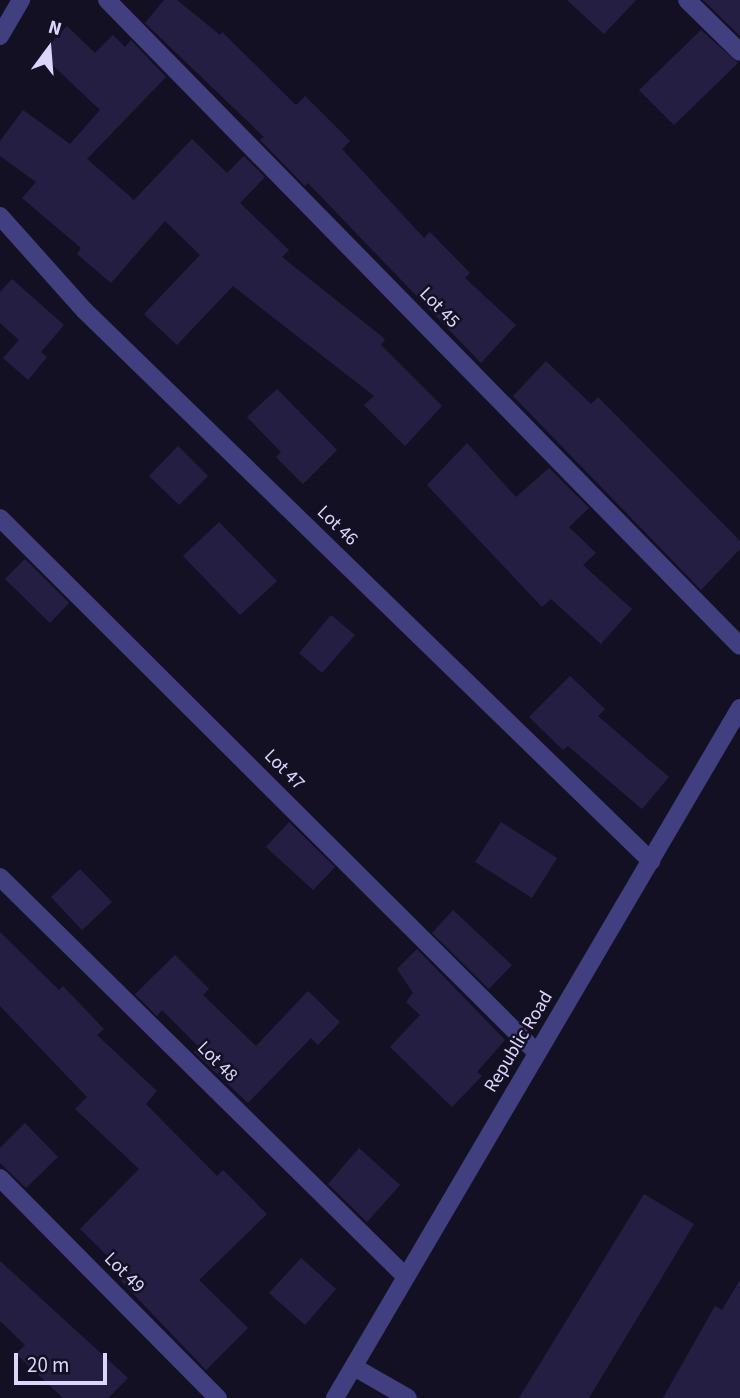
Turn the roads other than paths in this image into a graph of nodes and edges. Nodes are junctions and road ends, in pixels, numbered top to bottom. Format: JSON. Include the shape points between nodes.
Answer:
{"nodes":[{"id":1,"x":21,"y":0,"type":"edge"},
{"id":2,"x":107,"y":0,"type":"edge"},
{"id":3,"x":687,"y":0,"type":"edge"},
{"id":4,"x":0,"y":36,"type":"edge"},
{"id":5,"x":740,"y":52,"type":"edge"},
{"id":6,"x":0,"y":216,"type":"edge"},
{"id":7,"x":0,"y":518,"type":"edge"},
{"id":8,"x":740,"y":646,"type":"edge"},
{"id":9,"x":740,"y":708,"type":"edge"},
{"id":10,"x":651,"y":861,"type":"junction"},
{"id":11,"x":0,"y":877,"type":"edge"},
{"id":12,"x":537,"y":1053,"type":"junction"},
{"id":13,"x":0,"y":1178,"type":"edge"},
{"id":14,"x":405,"y":1276,"type":"junction"},
{"id":15,"x":354,"y":1367,"type":"junction"},
{"id":16,"x":218,"y":1398,"type":"edge"},
{"id":17,"x":335,"y":1398,"type":"edge"},
{"id":18,"x":408,"y":1398,"type":"edge"}],
"edges":[{"from":1,"to":4,"type":"street"},
{"from":2,"to":8,"type":"street","name":"Lot 45"},
{"from":3,"to":5,"type":"street"},
{"from":6,"to":10,"type":"street","name":"Lot 46","via":[[84,310]]},
{"from":7,"to":12,"type":"street","name":"Lot 47"},
{"from":9,"to":10,"type":"street","name":"Republic Road"},
{"from":10,"to":12,"type":"street","name":"Republic Road"},
{"from":11,"to":14,"type":"street","name":"Lot 48"},
{"from":12,"to":14,"type":"street","name":"Republic Road"},
{"from":13,"to":16,"type":"street","name":"Lot 49"},
{"from":14,"to":15,"type":"street","name":"Republic Road"},
{"from":15,"to":17,"type":"street","name":"Republic Road"},
{"from":15,"to":18,"type":"street"}]}
